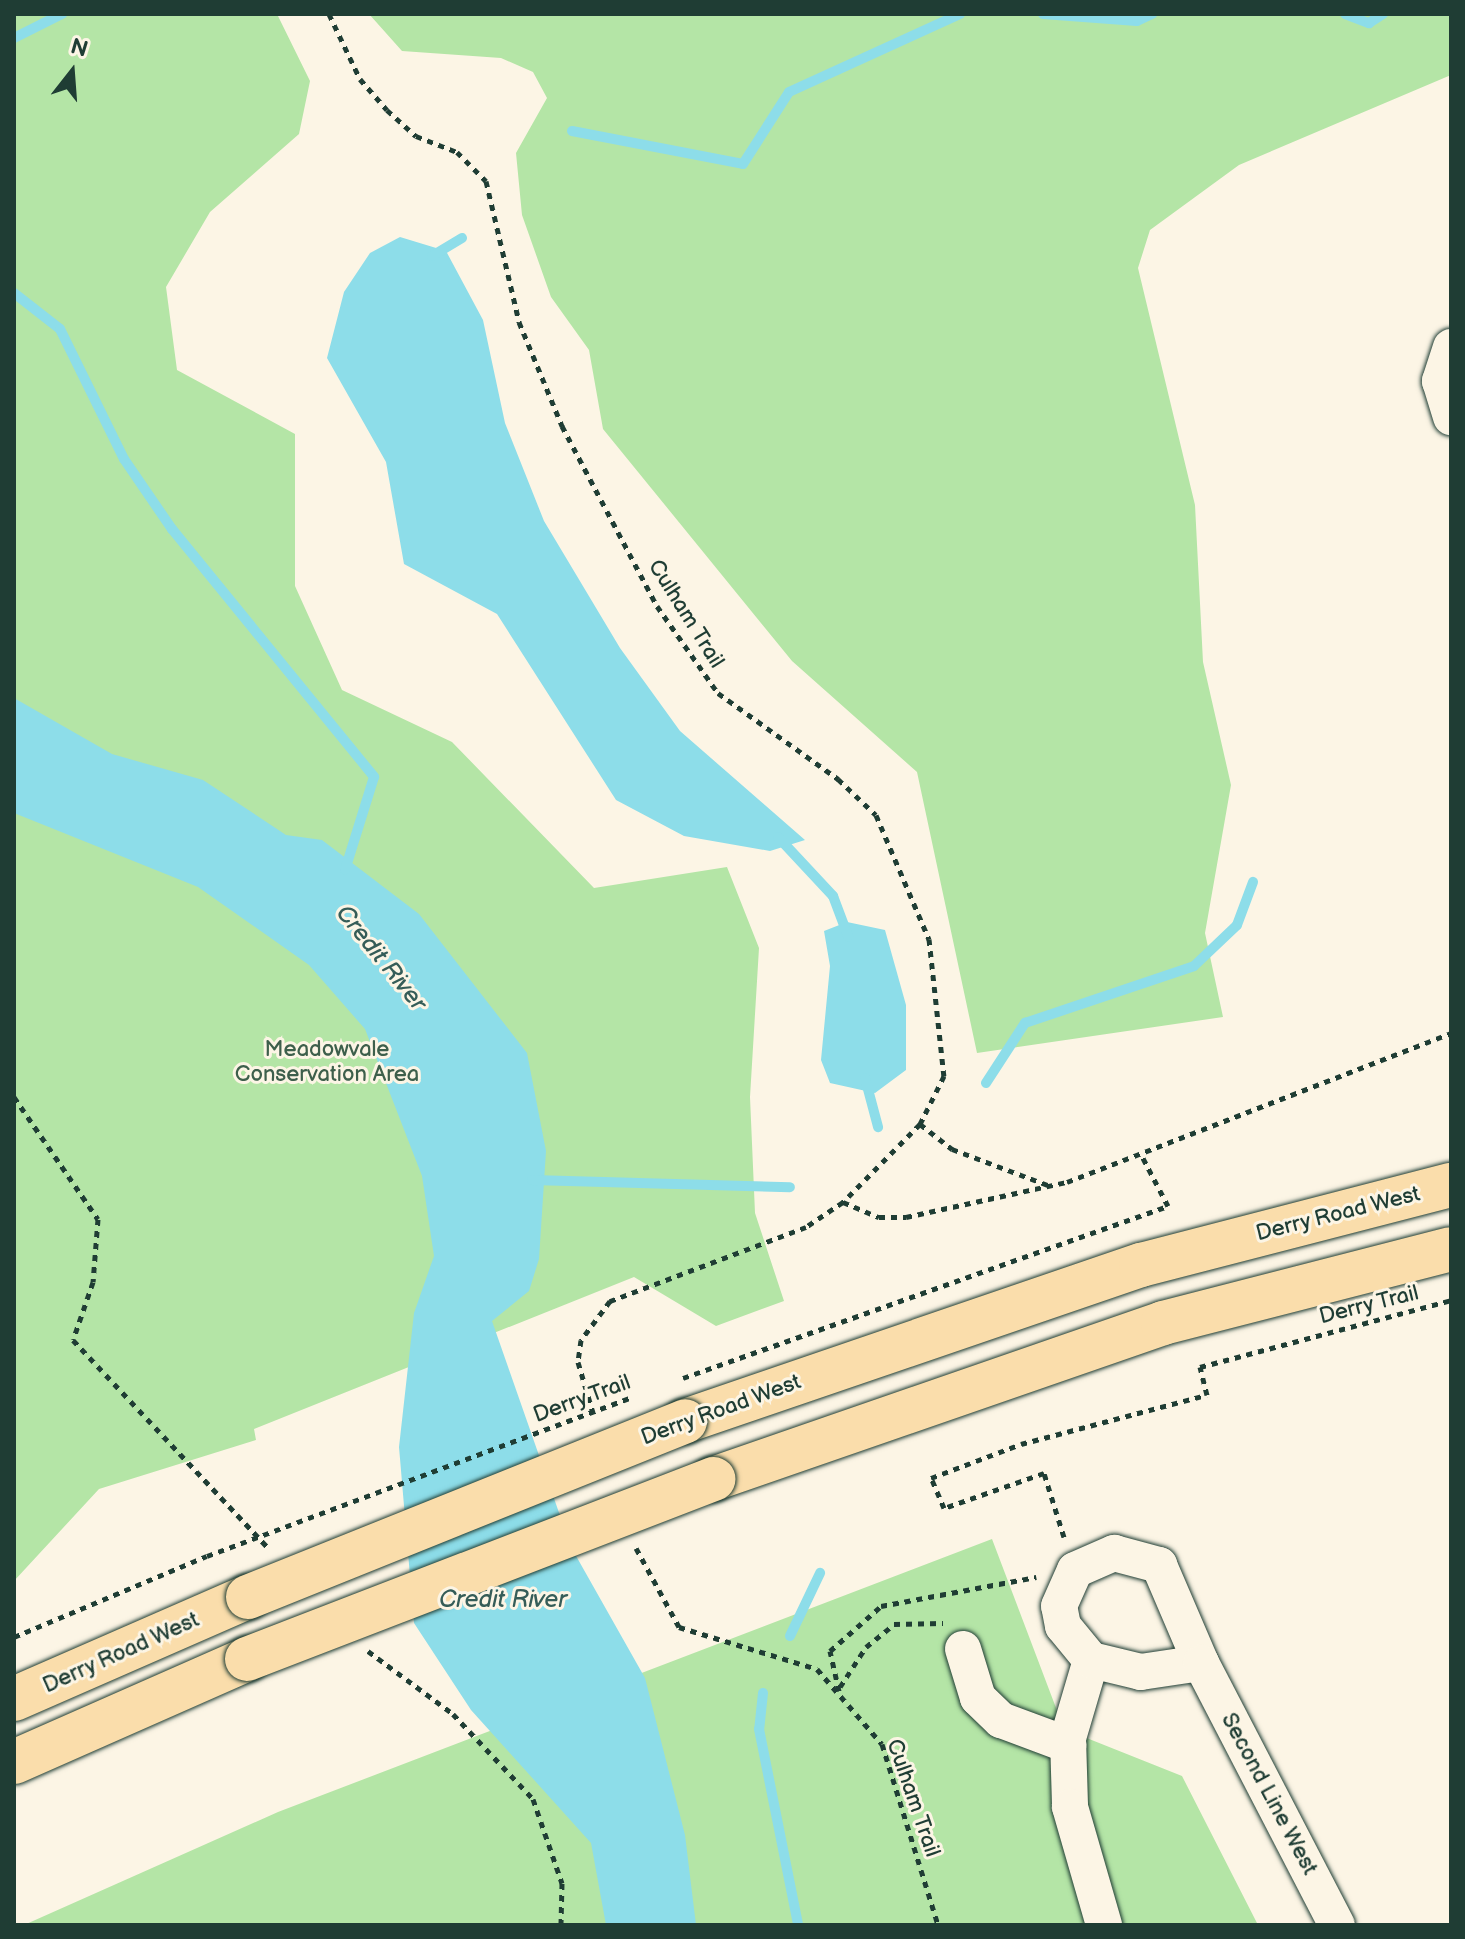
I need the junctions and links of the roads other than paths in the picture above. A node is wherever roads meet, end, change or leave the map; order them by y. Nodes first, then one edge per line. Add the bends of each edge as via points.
1 (1451, 347) edge
2 (1451, 417) edge
3 (1451, 1185) edge
4 (1451, 1249) edge
5 (963, 1649) road end
6 (1091, 1660) junction
7 (1201, 1663) junction
8 (14, 1699) edge
9 (1068, 1745) junction
10 (14, 1762) edge
11 (1104, 1925) edge
12 (1337, 1925) edge

1 - 2 street via 1440,381
3 - 8 main road, Derry Road West, bridge via 1141,1265 681,1401
4 - 10 main road, bridge via 1163,1323 713,1479 247,1659
5 - 9 street via 978,1698 1001,1720
6 - 7 street via 1141,1672
6 - 7 street, Second Line West via 1071,1645 1059,1606 1075,1570 1114,1553 1159,1565
6 - 9 street
7 - 12 street, Second Line West
9 - 11 street via 1070,1807

